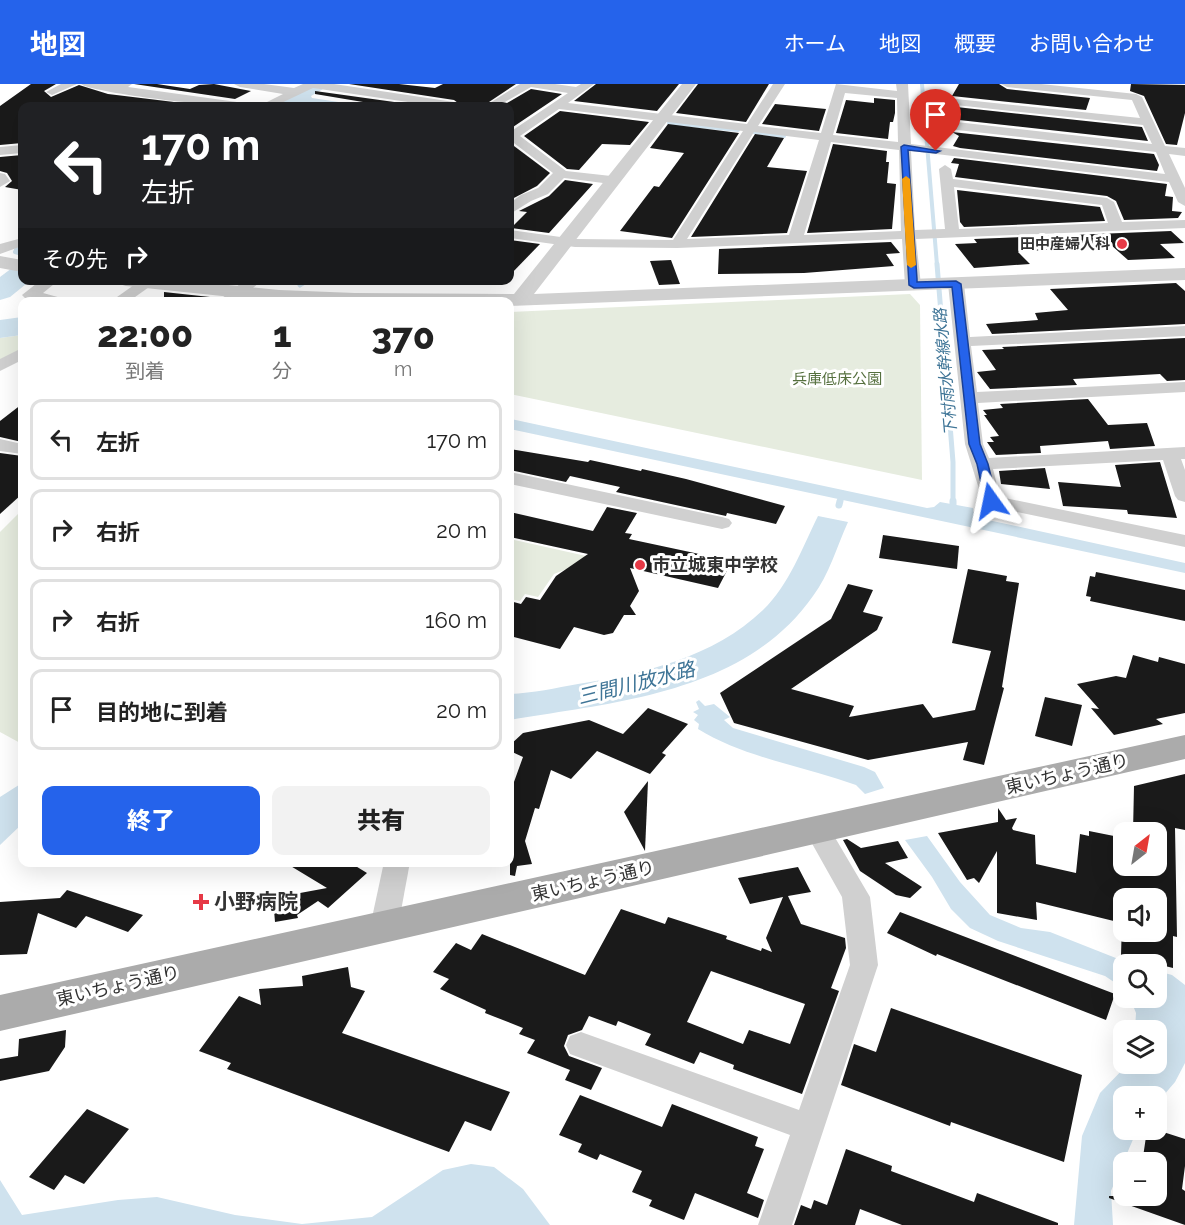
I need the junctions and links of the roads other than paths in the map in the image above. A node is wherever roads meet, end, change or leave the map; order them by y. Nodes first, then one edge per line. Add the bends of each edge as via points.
1 (71, 84) edge
2 (87, 84) edge
3 (240, 84) edge
4 (312, 84) edge
5 (374, 84) edge
6 (528, 84) edge
7 (533, 84) edge
8 (689, 84) edge
9 (778, 84) edge
10 (936, 84) edge
11 (1007, 84) edge
12 (122, 86) edge
13 (841, 86) edge
14 (583, 87) edge
15 (902, 90) edge
16 (52, 92) dead end
17 (296, 92) junction
18 (363, 92) junction
19 (937, 100) junction
20 (214, 102) edge
21 (275, 102) edge
22 (428, 102) edge
23 (498, 102) edge
24 (556, 105) junction
25 (661, 118) junction
26 (1147, 123) junction
27 (749, 129) junction
28 (514, 135) edge
29 (514, 138) edge
30 (825, 138) junction
31 (940, 140) junction
32 (909, 148) junction
33 (18, 149) edge
34 (1161, 149) junction
35 (0, 151) edge
36 (1185, 152) edge
37 (562, 174) junction
38 (0, 177) edge
39 (1173, 178) junction
40 (611, 180) junction
41 (946, 182) junction
42 (0, 183) edge
43 (1026, 192) junction
44 (1185, 202) edge
45 (514, 207) edge
46 (1033, 220) junction
47 (1185, 224) edge
48 (1117, 227) junction
49 (950, 233) junction
50 (514, 235) edge
51 (915, 235) junction
52 (795, 240) junction
53 (563, 242) junction
54 (676, 244) junction
55 (1185, 274) edge
56 (953, 284) junction
57 (45, 285) edge
58 (144, 285) edge
59 (165, 285) edge
60 (249, 285) edge
61 (920, 285) junction
62 (39, 297) edge
63 (125, 297) edge
64 (231, 297) edge
65 (514, 300) edge
66 (520, 300) junction
67 (1185, 331) edge
68 (963, 342) junction
69 (18, 355) edge
70 (0, 366) edge
71 (18, 372) edge
72 (1185, 387) edge
73 (969, 398) junction
74 (0, 444) edge
75 (18, 448) edge
76 (1177, 454) edge
77 (982, 464) junction
78 (514, 479) edge
79 (1185, 496) edge
80 (722, 523) dead end
81 (1185, 541) edge
82 (1185, 747) edge
83 (818, 831) junction
84 (396, 867) edge
85 (384, 927) junction
86 (0, 1013) edge
87 (581, 1045) dead end
88 (808, 1127) junction
89 (775, 1225) edge

1 - 16 street
2 - 12 street
3 - 17 street
4 - 17 street
4 - 18 street
5 - 18 street
6 - 23 street
7 - 14 street
8 - 25 street
9 - 27 street
10 - 19 street
11 - 26 street via 1136,97
12 - 20 street
13 - 15 street
13 - 30 street
14 - 24 street
15 - 32 street
17 - 21 street
18 - 22 street
19 - 26 street
19 - 31 street
24 - 25 street
24 - 28 street
25 - 27 street
25 - 40 street
26 - 34 street
27 - 30 street
27 - 54 street
29 - 37 street
30 - 32 street
30 - 52 street
31 - 32 street
31 - 34 street
31 - 39 street
31 - 41 street
32 - 51 street
33 - 35 street
34 - 36 street
34 - 39 street
37 - 40 street
37 - 45 street
38 - 42 street
39 - 44 street
40 - 53 street
41 - 43 street
41 - 49 street
43 - 46 street
43 - 48 street via 1107,202
46 - 48 street
46 - 49 street
47 - 48 street
49 - 51 street
50 - 53 street
51 - 52 street
51 - 61 street
52 - 54 street
53 - 54 street
53 - 66 street
55 - 56 street
56 - 61 street
56 - 68 street
57 - 62 street via 30,295
58 - 63 street
59 - 64 street
60 - 64 street
61 - 66 street
65 - 66 street
67 - 68 street
68 - 73 street
69 - 70 street
70 - 71 street
72 - 73 street
73 - 77 street via 975,444
74 - 75 street
76 - 77 street
76 - 79 street
77 - 81 street via 991,501
78 - 80 street
82 - 83 main road, 東いちょう通り
83 - 85 main road, 東いちょう通り
83 - 88 street via 856,897 864,965
84 - 85 street
85 - 86 main road, 東いちょう通り
87 - 88 street
88 - 89 street

